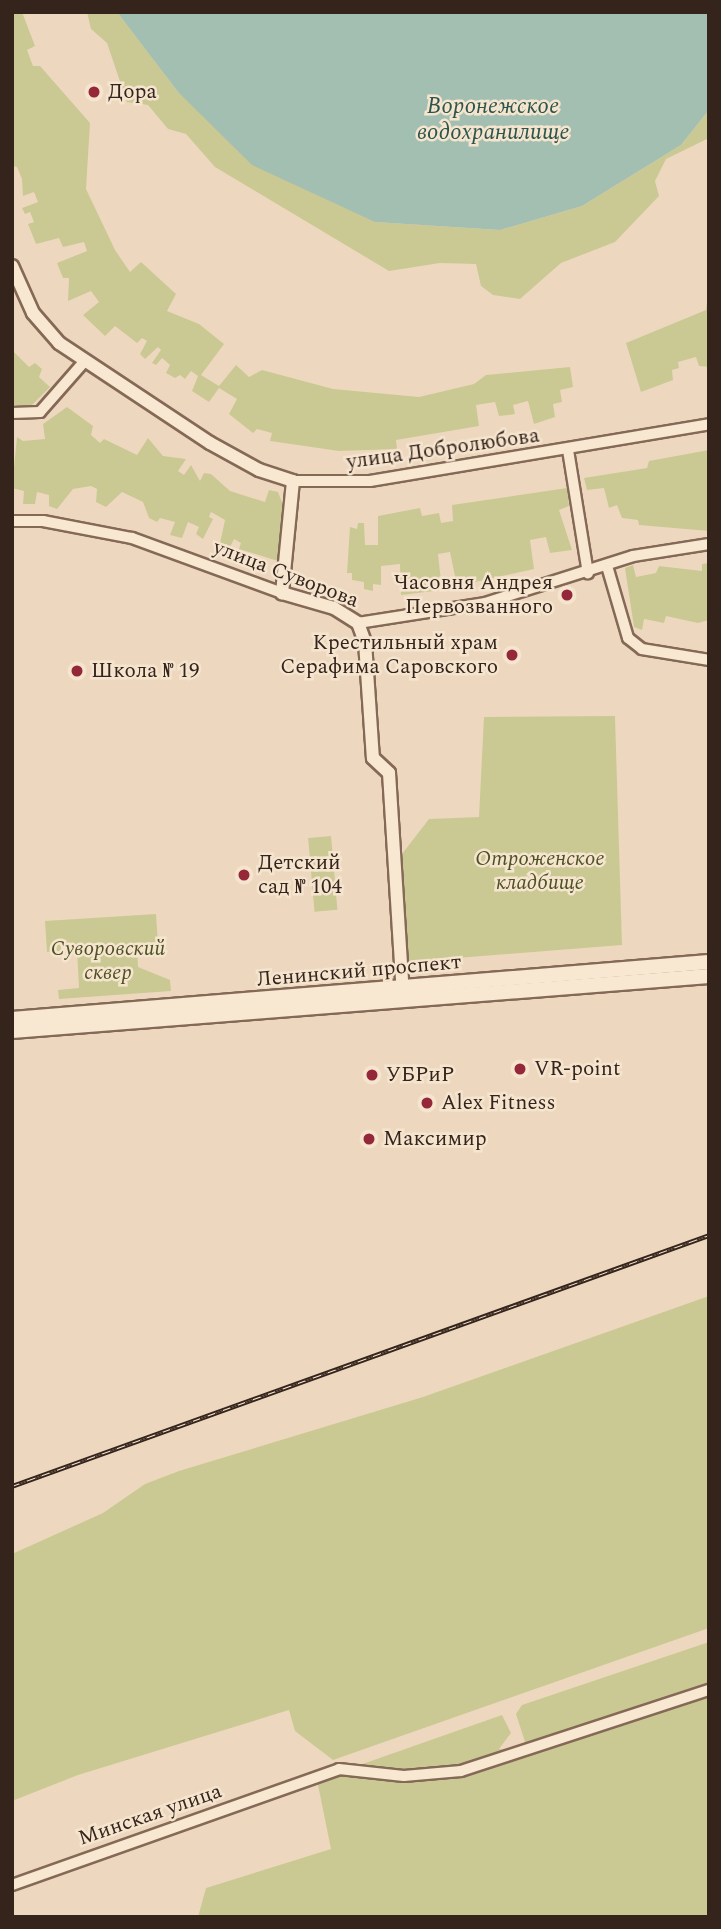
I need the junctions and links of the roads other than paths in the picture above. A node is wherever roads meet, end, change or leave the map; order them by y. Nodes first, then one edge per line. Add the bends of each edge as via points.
1 (12, 266) edge
2 (84, 362) junction
3 (12, 413) edge
4 (709, 424) edge
5 (568, 450) junction
6 (293, 481) junction
7 (12, 521) edge
8 (709, 544) edge
9 (607, 566) junction
10 (588, 573) junction
11 (282, 593) junction
12 (358, 623) junction
13 (709, 660) edge
14 (709, 962) edge
15 (709, 976) edge
16 (403, 995) junction
17 (12, 1019) edge
18 (12, 1031) edge
19 (709, 1690) edge
20 (12, 1885) edge

1 - 2 street, улица Добролюбова via 23,295 45,330
2 - 3 street via 40,412
2 - 6 street, улица Добролюбова via 210,443 259,470
4 - 5 street, улица Добролюбова
5 - 6 street, улица Добролюбова via 370,481
5 - 10 street
6 - 11 street
7 - 11 street, улица Суворова via 106,531
8 - 9 street, улица Суворова via 660,549
9 - 10 street, улица Суворова
9 - 13 street via 628,638 642,649
10 - 12 street, улица Суворова via 485,603
11 - 12 street, улица Суворова via 334,608
12 - 16 street via 365,642 373,758 389,773
14 - 16 main road, Ленинский проспект
15 - 16 main road, Ленинский проспект
16 - 17 main road, Ленинский проспект
16 - 18 main road, Ленинский проспект
19 - 20 street, Минская улица via 461,1771 404,1776 339,1769

